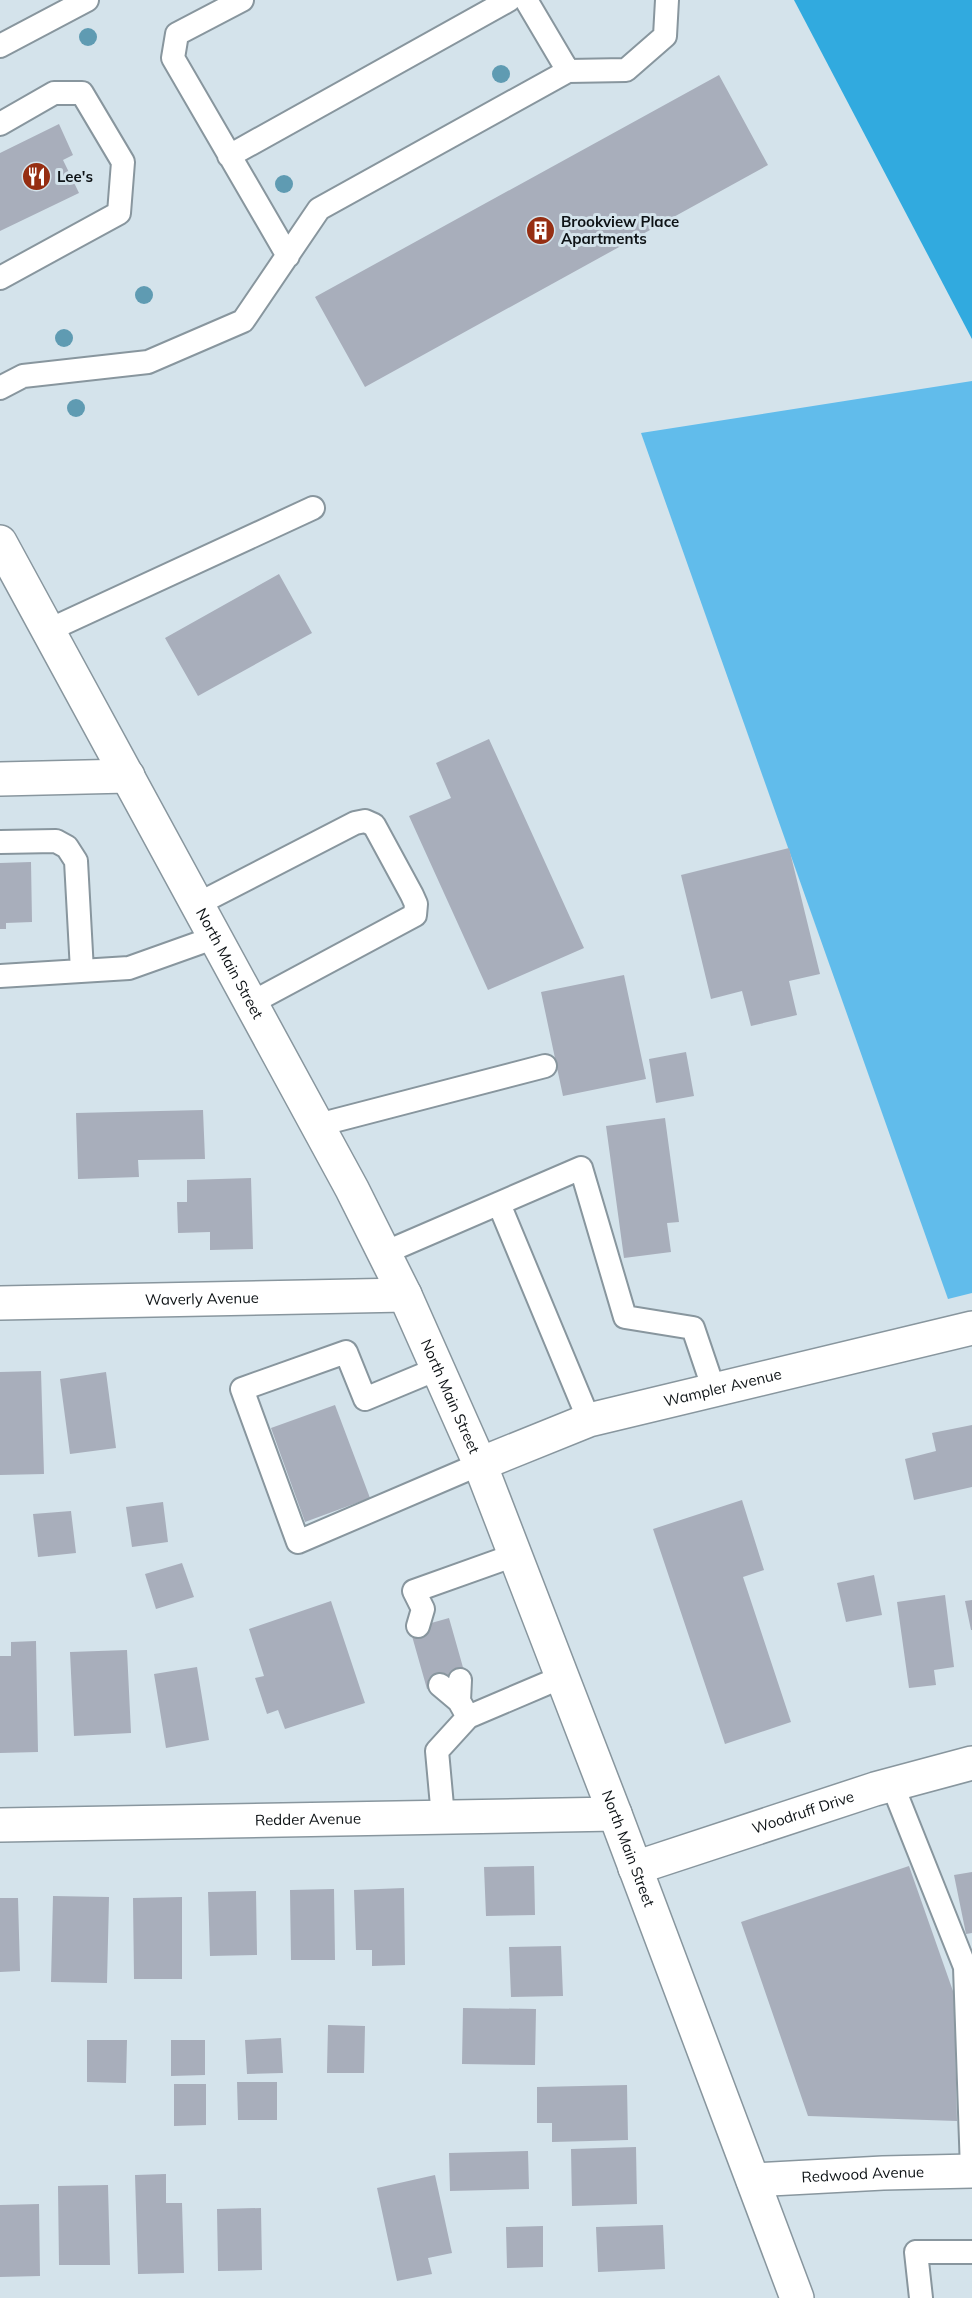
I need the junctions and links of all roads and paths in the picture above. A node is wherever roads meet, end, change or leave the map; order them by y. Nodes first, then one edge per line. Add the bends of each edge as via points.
1 (87, 0) edge
2 (242, 0) edge
3 (509, 0) edge
4 (526, 0) edge
5 (667, 0) edge
6 (0, 46) edge
7 (568, 70) junction
8 (0, 124) edge
9 (229, 156) junction
10 (288, 255) junction
11 (0, 278) edge
12 (0, 388) edge
13 (313, 508) dead end
14 (0, 542) edge
15 (49, 630) junction
16 (128, 776) junction
17 (0, 779) edge
18 (0, 842) edge
19 (198, 904) junction
20 (216, 937) junction
21 (82, 971) junction
22 (0, 976) edge
23 (251, 1003) junction
24 (546, 1066) dead end
25 (318, 1125) junction
26 (499, 1204) junction
27 (384, 1253) junction
28 (405, 1295) junction
29 (0, 1303) edge
30 (972, 1328) edge
31 (438, 1369) junction
32 (714, 1390) junction
33 (589, 1420) junction
34 (480, 1464) junction
35 (515, 1555) junction
36 (426, 1618) dead end
37 (562, 1677) junction
38 (972, 1763) edge
39 (892, 1784) junction
40 (615, 1814) junction
41 (443, 1817) junction
42 (0, 1825) edge
43 (635, 1868) junction
44 (972, 2171) edge
45 (753, 2180) junction
46 (972, 2252) edge
47 (797, 2298) edge
48 (921, 2298) edge

1 - 6 lane
2 - 9 lane via 177,34 173,58
3 - 9 lane
4 - 7 lane
5 - 7 lane via 665,36 626,70
7 - 10 lane via 319,209
8 - 11 lane via 54,93 82,93 123,162 119,213
9 - 10 lane
10 - 12 lane via 243,321 148,362 23,376
13 - 15 lane
14 - 15 street, North Main Street
15 - 16 street, North Main Street
16 - 17 street
16 - 19 street, North Main Street
18 - 21 lane via 56,841 67,847 76,861
19 - 20 street, North Main Street
19 - 23 lane via 365,821 374,825 412,895 415,915
20 - 21 lane via 129,968
20 - 23 street, North Main Street
21 - 22 lane
23 - 25 street, North Main Street
24 - 25 lane
25 - 27 street, North Main Street
26 - 27 lane
26 - 32 lane via 581,1168 625,1317 693,1328
26 - 33 lane
27 - 28 street, North Main Street
28 - 29 street, Waverly Avenue
28 - 31 street, North Main Street
30 - 32 street, Wampler Avenue
31 - 34 street, North Main Street
31 - 34 lane via 365,1400 346,1352 242,1389 298,1542
32 - 33 street, Wampler Avenue
33 - 34 street, Wampler Avenue
34 - 35 street, North Main Street
35 - 36 lane via 414,1591
35 - 37 street, North Main Street
37 - 40 street, North Main Street
37 - 41 lane via 457,1696 438,1751
38 - 39 street, Woodruff Drive
39 - 43 street, Woodruff Drive
39 - 44 lane via 965,1967
40 - 41 street, Redder Avenue
40 - 43 street, North Main Street
41 - 42 street, Redder Avenue
43 - 45 street, North Main Street
44 - 45 street, Redwood Avenue
45 - 47 street, North Main Street
46 - 48 lane via 916,2252

